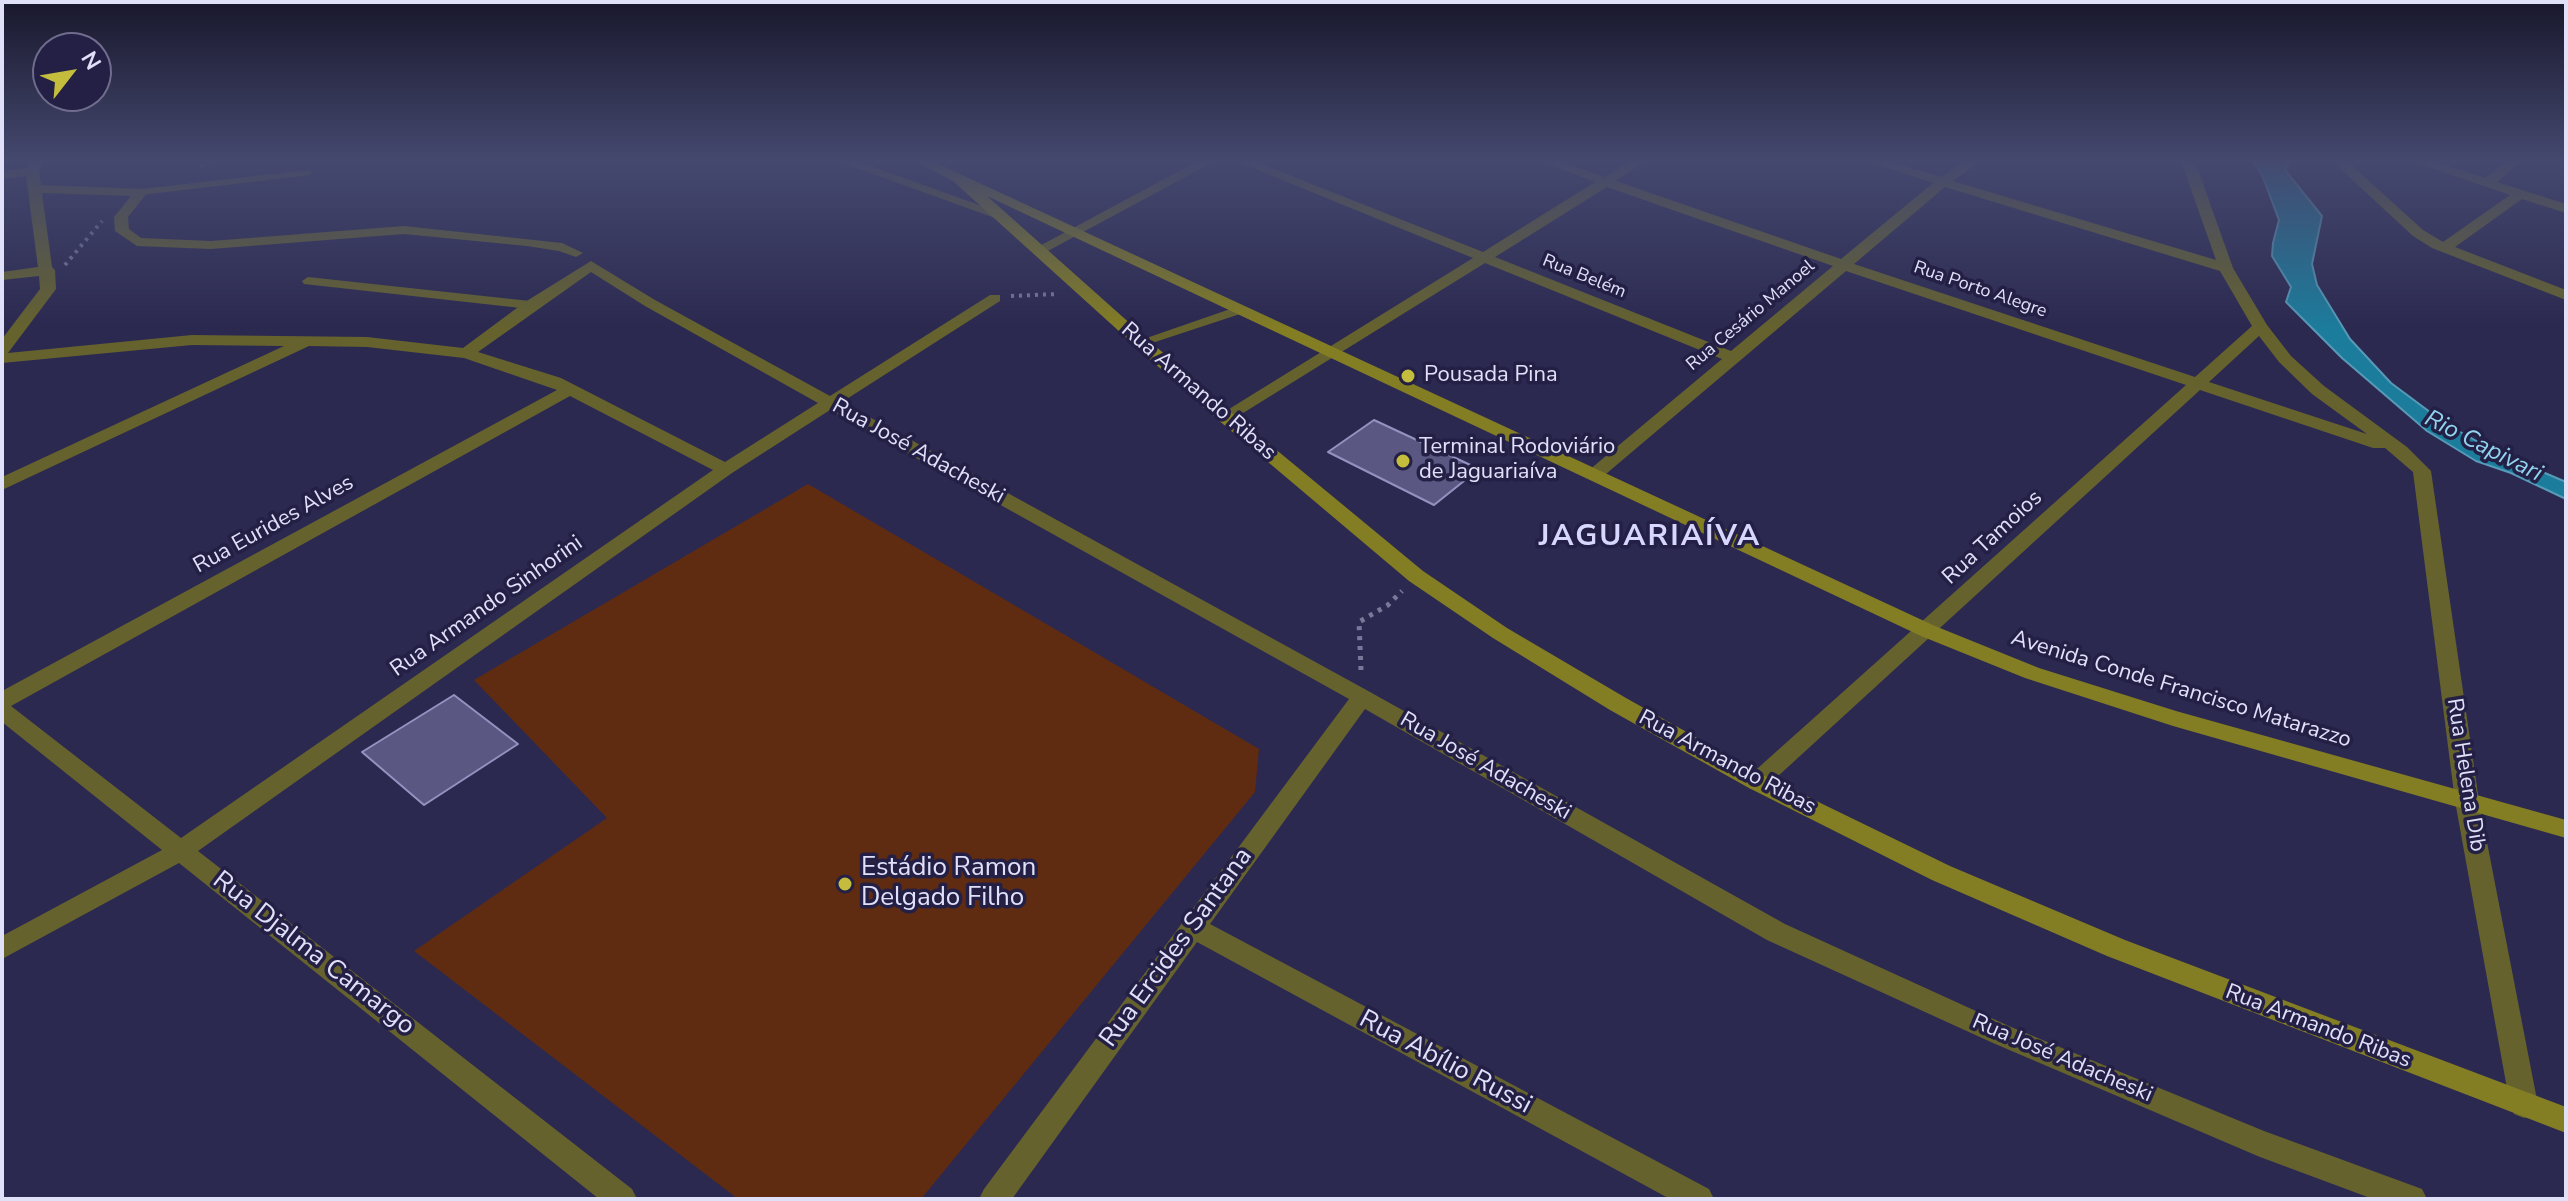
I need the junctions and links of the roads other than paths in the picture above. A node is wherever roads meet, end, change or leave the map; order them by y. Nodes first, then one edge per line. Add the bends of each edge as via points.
1 (41, 217) edge
2 (121, 217) edge
3 (1002, 217) edge
4 (1041, 217) edge
5 (1098, 217) edge
6 (1382, 217) edge
7 (1550, 217) edge
8 (1706, 217) edge
9 (1900, 217) edge
10 (2058, 217) edge
11 (2208, 217) edge
12 (2400, 217) edge
13 (2488, 217) edge
14 (1071, 231) junction
15 (2444, 248) junction
16 (1039, 250) junction
17 (1484, 258) junction
18 (583, 259) junction
19 (1843, 265) junction
20 (2226, 268) junction
21 (48, 270) junction
22 (2, 276) edge
23 (308, 281) dead end
24 (2566, 295) edge
25 (995, 298) road end
26 (530, 305) junction
27 (1239, 310) junction
28 (2260, 327) junction
29 (307, 342) junction
30 (1141, 342) junction
31 (2, 350) edge
32 (466, 353) junction
33 (1332, 354) junction
34 (2, 358) edge
35 (1733, 358) junction
36 (2195, 383) junction
37 (569, 390) junction
38 (828, 402) junction
39 (1227, 418) junction
40 (2401, 451) junction
41 (726, 469) junction
42 (1594, 475) junction
43 (2, 484) edge
44 (1928, 631) junction
45 (1362, 697) junction
46 (2, 701) edge
47 (2, 710) edge
48 (1757, 782) junction
49 (2467, 801) junction
50 (2566, 829) edge
51 (182, 850) junction
52 (1192, 927) junction
53 (2, 948) edge
54 (2524, 1105) junction
55 (2566, 1120) edge
56 (622, 1199) edge
57 (994, 1199) edge
58 (1699, 1199) edge
59 (2412, 1199) edge

1 - 21 street
2 - 18 street, Rua José Adacheski via 122,231 137,242 211,245 404,230 562,247
3 - 16 street, Rua Armando Ribas
4 - 14 street, Avenida Conde Francisco Matarazzo
5 - 14 street
6 - 17 street, Rua Belém
7 - 17 street
8 - 19 street, Rua Porto Alegre
9 - 19 street, Rua Cesário Manoel
10 - 20 street
11 - 20 street, Rua Helena Dib
12 - 15 street
13 - 15 street
14 - 16 street
14 - 27 street, Avenida Conde Francisco Matarazzo
15 - 24 street
16 - 30 street, Rua Armando Ribas
17 - 33 street
17 - 35 street, Rua Belém
18 - 26 street
18 - 38 street, Rua José Adacheski via 641,298
19 - 35 street, Rua Cesário Manoel
19 - 36 street, Rua Porto Alegre
20 - 28 street, Rua Helena Dib
21 - 22 street
21 - 31 street via 48,289
23 - 26 lane
25 - 38 street, Rua Armando Sinhorini
26 - 32 street
27 - 30 lane
27 - 33 street, Avenida Conde Francisco Matarazzo
28 - 36 street, Rua Tamoios
28 - 40 street, Rua Helena Dib via 2318,390
29 - 32 street via 367,342
29 - 34 street via 192,340
29 - 43 street
30 - 39 street, Rua Armando Ribas
32 - 37 street
33 - 39 street
33 - 42 street, Avenida Conde Francisco Matarazzo
35 - 42 street, Rua Cesário Manoel
36 - 40 street, Rua Porto Alegre
36 - 44 street, Rua Tamoios
37 - 41 street
37 - 46 street, Rua Eurides Alves
38 - 41 street, Rua Armando Sinhorini
38 - 45 street, Rua José Adacheski
39 - 48 street, Rua Armando Ribas via 1416,576 1513,641
40 - 49 street, Rua Helena Dib via 2422,471
41 - 51 street, Rua Armando Sinhorini
42 - 44 street, Avenida Conde Francisco Matarazzo
44 - 48 street, Rua Tamoios
44 - 49 street, Avenida Conde Francisco Matarazzo via 2032,673 2173,718
45 - 52 street, Rua Ercides Santana
45 - 59 street, Rua José Adacheski via 1776,932 2002,1035 2260,1143
47 - 51 street, Rua Djalma Camargo
48 - 54 street, Rua Armando Ribas via 1941,873 2102,942
49 - 50 street, Avenida Conde Francisco Matarazzo
49 - 54 street, Rua Helena Dib
51 - 53 street, Rua Armando Sinhorini
51 - 56 street, Rua Djalma Camargo
52 - 57 street, Rua Ercides Santana
52 - 58 street, Rua Abílio Russi
54 - 55 street, Rua Armando Ribas

